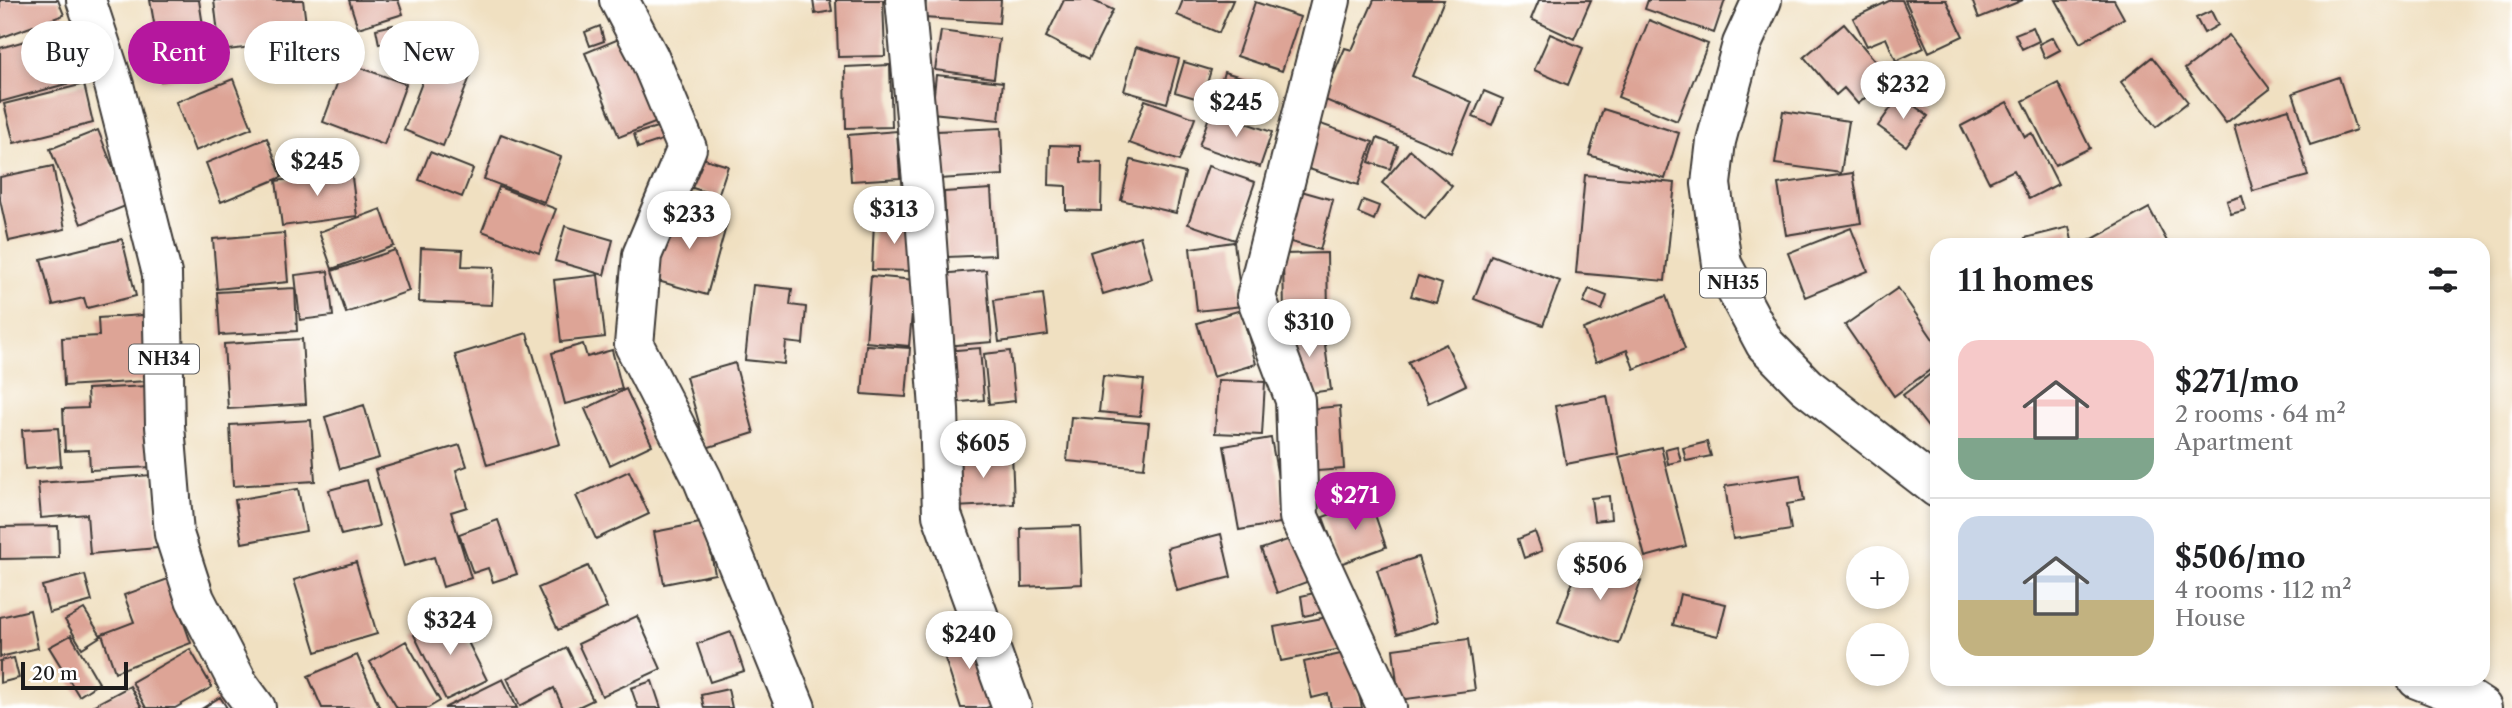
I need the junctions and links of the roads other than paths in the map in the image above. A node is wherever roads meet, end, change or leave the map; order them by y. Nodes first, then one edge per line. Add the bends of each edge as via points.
1 (86, 0) edge
2 (619, 0) edge
3 (905, 0) edge
4 (1331, 0) edge
5 (1762, 0) edge
6 (1930, 483) edge
7 (2435, 686) edge
8 (256, 708) edge
9 (796, 708) edge
10 (1013, 708) edge
11 (1387, 708) edge
12 (2482, 708) edge

1 - 8 main road, NH34 via 114,85 162,274 165,426 174,534 195,599 239,685
2 - 9 main road via 687,148 642,255 634,345 703,480
3 - 10 main road via 939,409 942,515
4 - 11 main road via 1256,297 1295,400 1299,517
5 - 6 main road, NH35 via 1742,44 1716,141 1711,184 1723,264 1765,344 1806,386
7 - 12 main road

